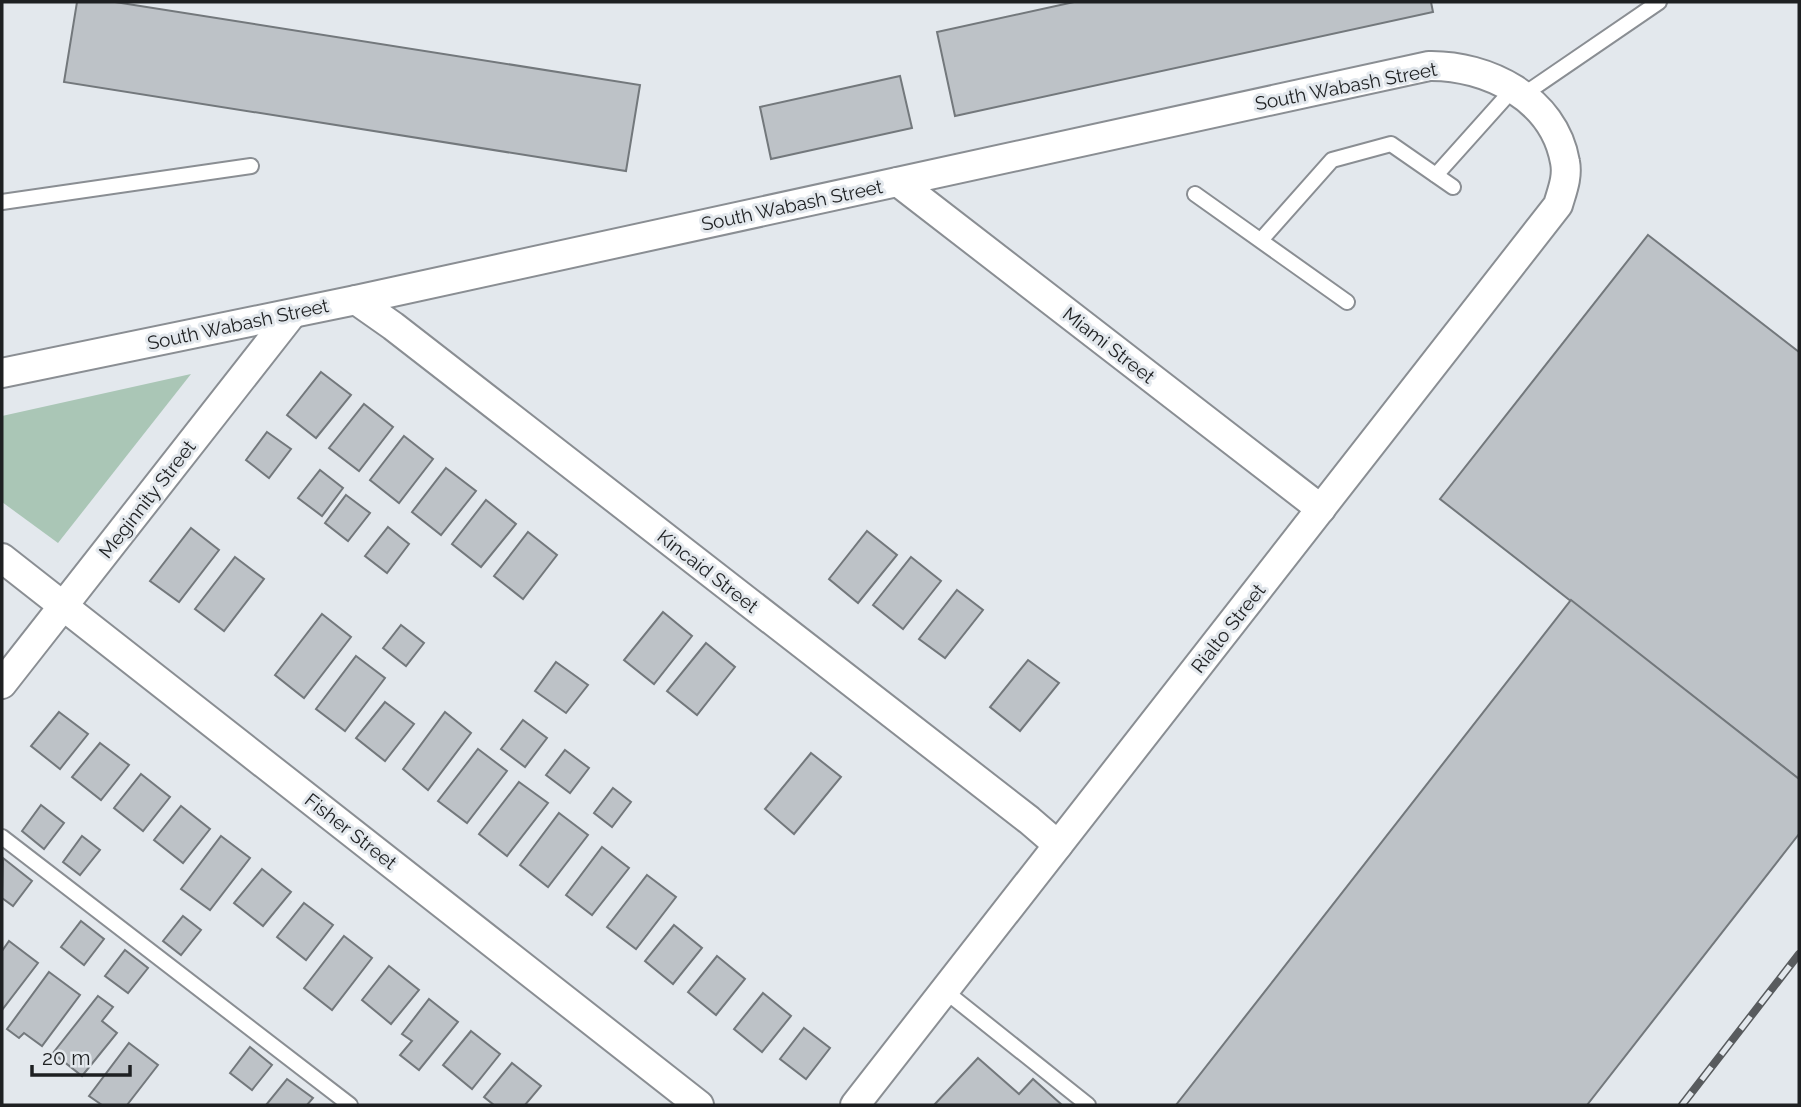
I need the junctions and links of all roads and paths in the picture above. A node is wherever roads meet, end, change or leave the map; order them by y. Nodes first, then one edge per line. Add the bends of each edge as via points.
1 (1659, 2) edge
2 (1518, 92) junction
3 (1558, 138) joint
4 (251, 166) dead end
5 (1436, 175) junction
6 (898, 182) junction
7 (1453, 187) dead end
8 (1195, 194) dead end
9 (2, 202) edge
10 (1261, 240) junction
11 (356, 300) junction
12 (1347, 302) dead end
13 (292, 314) junction
14 (2, 373) edge
15 (1321, 509) junction
16 (2, 558) edge
17 (64, 604) junction
18 (2, 684) edge
19 (2, 837) edge
20 (1058, 845) junction
21 (944, 991) junction
22 (350, 1105) edge
23 (699, 1105) edge
24 (855, 1105) edge
25 (1088, 1105) edge

1 - 2 lane
2 - 3 street, South Wabash Street via 1549,121
2 - 5 lane
2 - 6 street, South Wabash Street via 1478,71 1429,66
3 - 15 street, Rialto Street via 1565,163 1558,205
4 - 9 lane
5 - 7 lane
5 - 10 lane via 1391,144 1332,160
6 - 11 street, South Wabash Street
6 - 15 street, Miami Street
8 - 10 lane
10 - 12 lane
11 - 13 street, South Wabash Street
11 - 20 street, Kincaid Street
13 - 14 street, South Wabash Street
13 - 17 street, Meginnity Street
15 - 20 street, Rialto Street
16 - 17 street, Fisher Street
17 - 18 street, Meginnity Street
17 - 23 street, Fisher Street
19 - 22 lane
20 - 21 street, Rialto Street
21 - 24 street, Rialto Street
21 - 25 lane

